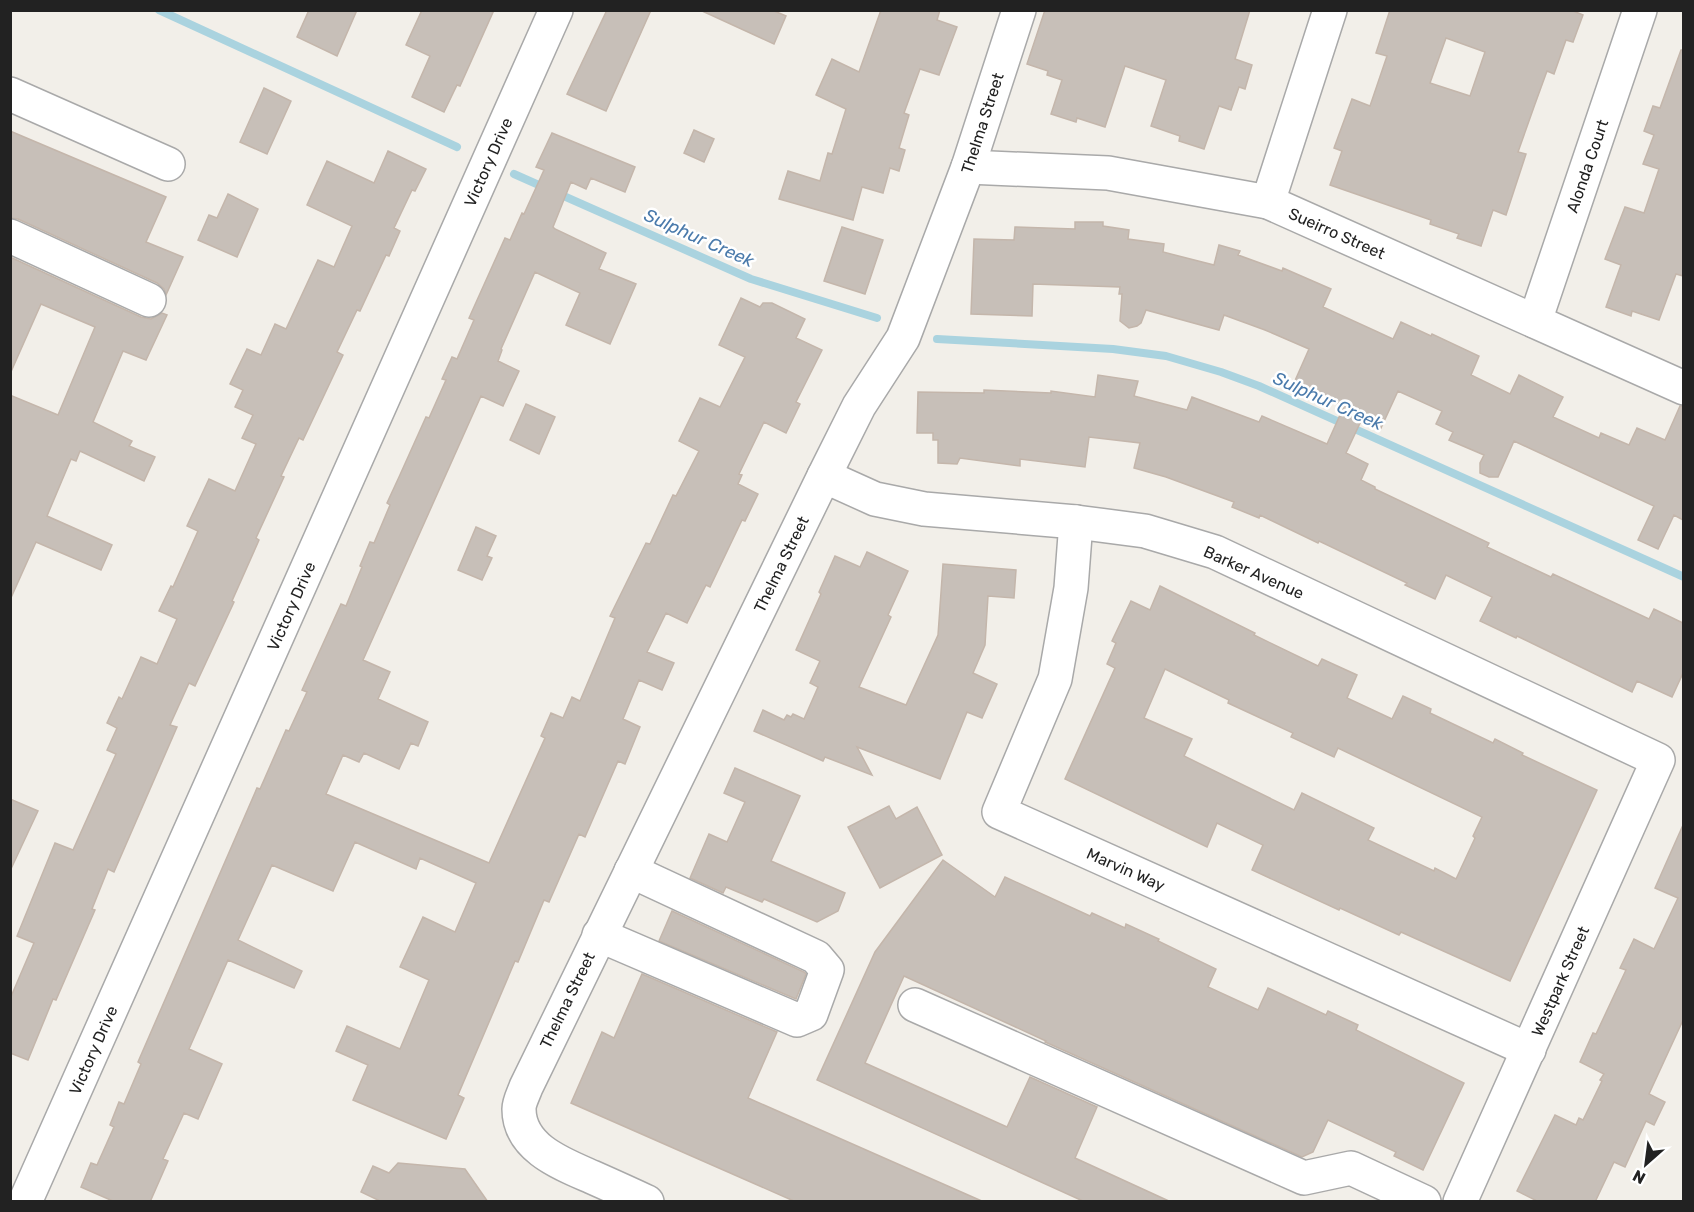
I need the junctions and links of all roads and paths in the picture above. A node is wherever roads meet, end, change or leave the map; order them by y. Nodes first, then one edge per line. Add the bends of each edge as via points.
1 (556, 10) edge
2 (1019, 10) edge
3 (1330, 10) edge
4 (1640, 10) edge
5 (10, 94) edge
6 (168, 164) dead end
7 (968, 167) junction
8 (1268, 202) junction
9 (10, 236) edge
10 (148, 300) dead end
11 (1534, 321) junction
12 (1683, 388) edge
13 (824, 476) junction
14 (1076, 522) junction
15 (1658, 760) joint
16 (631, 871) junction
17 (599, 935) junction
18 (915, 1005) dead end
19 (1529, 1050) junction
20 (25, 1202) edge
21 (646, 1202) edge
22 (1424, 1202) edge
23 (1460, 1202) edge

1 - 20 street, Victory Drive
2 - 7 street, Thelma Street
3 - 8 street
4 - 11 street, Alonda Court
5 - 6 street
7 - 8 street, Sueirro Street via 1108,173
7 - 13 street, Thelma Street via 903,338 859,406
8 - 11 street, Sueirro Street
9 - 10 street
11 - 12 street, Sueirro Street
13 - 14 street, Barker Avenue via 875,499 924,509
13 - 16 street, Thelma Street
14 - 15 street, Barker Avenue via 1146,531 1215,552
14 - 19 street, Marvin Way via 1071,588 1054,679 999,812
15 - 19 street, Westpark Street
16 - 17 street, Thelma Street
16 - 17 street via 816,957 827,970 811,1014 797,1020
17 - 21 street, Thelma Street via 519,1109 528,1137 540,1150
18 - 22 street via 1304,1178 1351,1168
19 - 23 street, Westpark Street

